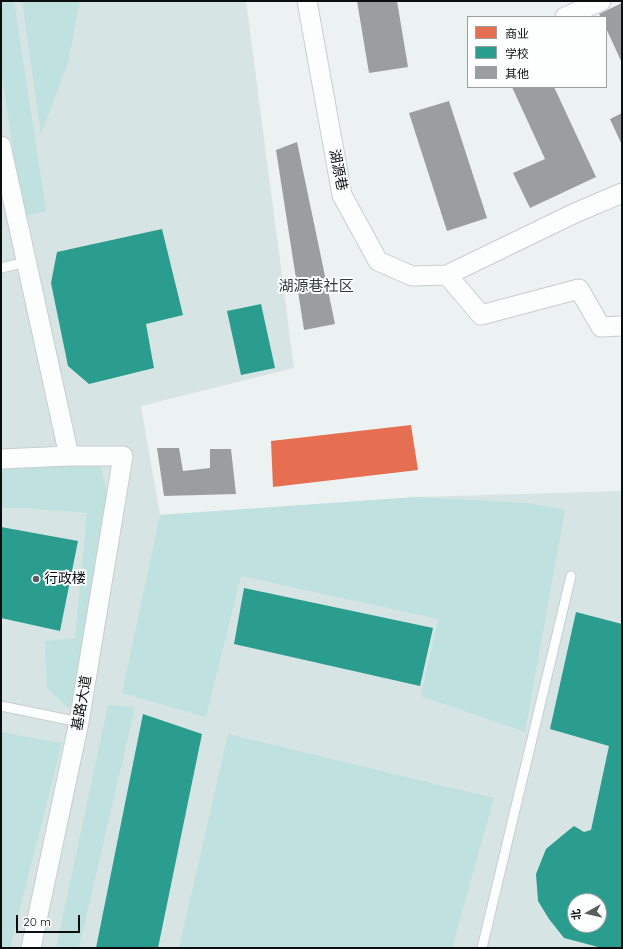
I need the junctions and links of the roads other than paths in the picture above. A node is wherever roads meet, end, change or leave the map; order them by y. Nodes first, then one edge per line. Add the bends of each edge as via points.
1 (307, 1) edge
2 (601, 1) edge
3 (567, 16) edge
4 (1, 146) edge
5 (622, 194) edge
6 (26, 262) junction
7 (1, 268) edge
8 (447, 275) junction
9 (622, 326) edge
10 (69, 456) junction
11 (1, 459) edge
12 (571, 576) dead end
13 (1, 706) edge
14 (79, 722) junction
15 (31, 948) edge
16 (482, 948) edge

1 - 8 street, 湖源巷 via 342,195 378,261 412,276
2 - 3 street
4 - 6 street
5 - 8 street via 575,213
6 - 7 lane
6 - 10 street
8 - 9 street via 481,314 579,289 601,327
10 - 11 street
10 - 14 street, 基路大道 via 123,456
12 - 16 lane
13 - 14 lane
14 - 15 street, 基路大道

